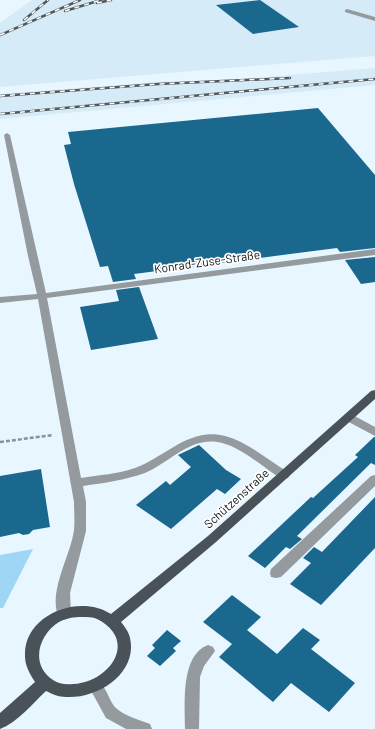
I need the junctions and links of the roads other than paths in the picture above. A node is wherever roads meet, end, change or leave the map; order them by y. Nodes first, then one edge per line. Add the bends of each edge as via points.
1 (347, 11) dead end
2 (375, 19) edge
3 (7, 135) dead end
4 (375, 252) edge
5 (42, 296) junction
6 (0, 300) edge
7 (375, 393) edge
8 (348, 417) junction
9 (375, 432) edge
10 (284, 475) junction
11 (375, 479) edge
12 (76, 483) junction
13 (276, 573) dead end
14 (64, 614) junction
15 (112, 621) junction
16 (208, 650) dead end
17 (44, 683) junction
18 (96, 687) junction
19 (0, 722) edge
20 (145, 729) edge
21 (192, 729) edge

1 - 2 street
3 - 5 street
4 - 5 street, Konrad-Zuse-Straße
5 - 6 street, Konrad-Zuse-Straße
5 - 12 street
7 - 8 main road, Schützenstraße
8 - 9 street
8 - 10 main road, Schützenstraße
10 - 12 street via 229,441 207,437 193,440 148,467 128,474
10 - 15 main road, Schützenstraße via 212,539
11 - 13 street
12 - 14 street via 80,502 80,531 63,593
14 - 15 main road via 82,611 98,614
14 - 17 main road via 50,620 39,631 32,644 30,658 35,672
15 - 18 main road via 120,631 124,643 123,656 109,679
16 - 21 street via 198,663 194,677
17 - 18 main road via 59,690 72,692
17 - 19 main road
18 - 20 street via 111,713 136,727

